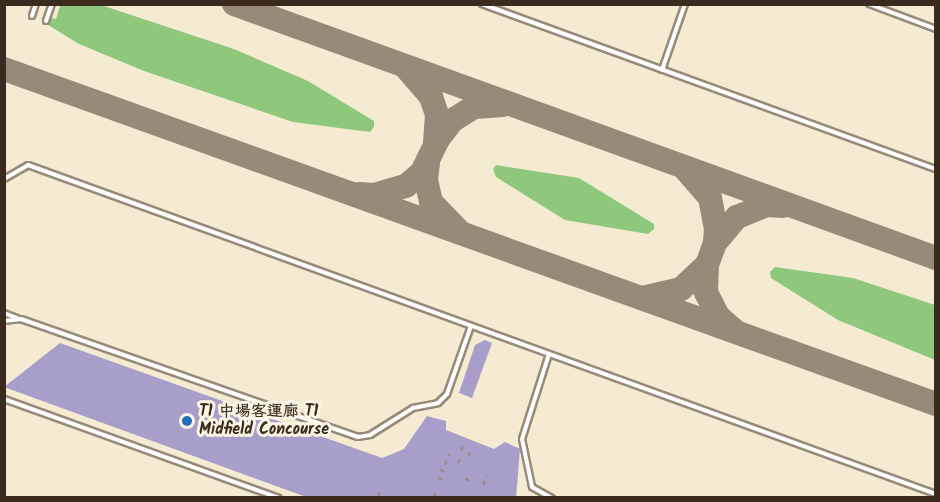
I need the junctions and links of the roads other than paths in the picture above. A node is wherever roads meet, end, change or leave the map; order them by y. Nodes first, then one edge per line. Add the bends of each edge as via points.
1 (36, 4) edge
2 (52, 4) edge
3 (482, 4) edge
4 (685, 4) edge
5 (869, 4) edge
6 (32, 16) dead end
7 (46, 21) dead end
8 (936, 28) edge
9 (662, 70) junction
10 (936, 169) edge
11 (4, 180) edge
12 (4, 313) edge
13 (21, 319) junction
14 (4, 321) edge
15 (471, 326) junction
16 (549, 354) junction
17 (4, 399) edge
18 (936, 494) edge
19 (279, 498) edge
20 (552, 498) edge

1 - 6 lane
2 - 7 lane
3 - 9 lane
4 - 9 lane
5 - 8 lane
9 - 10 lane
11 - 15 lane via 28,165
12 - 13 lane
13 - 14 lane
13 - 15 lane via 358,437 370,435 413,408 438,403 447,394
15 - 16 lane
16 - 18 lane
16 - 20 lane via 522,439 532,487
17 - 19 lane

